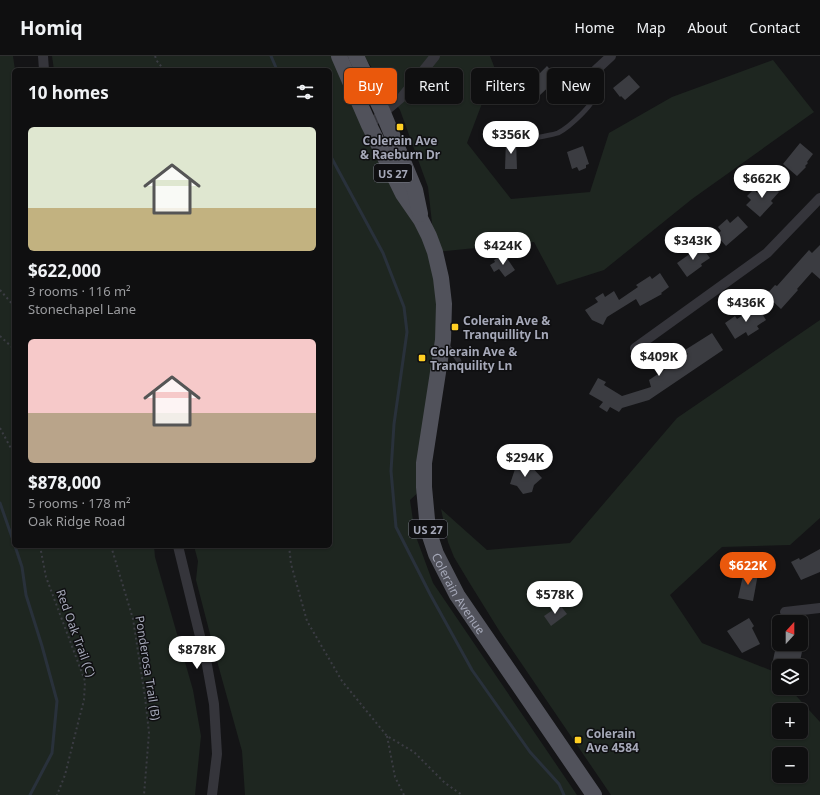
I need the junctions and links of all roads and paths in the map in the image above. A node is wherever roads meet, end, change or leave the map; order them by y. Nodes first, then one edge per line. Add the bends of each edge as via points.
1 (43, 56) edge
2 (155, 56) edge
3 (339, 56) edge
4 (356, 56) edge
5 (435, 56) edge
6 (611, 56) edge
7 (44, 68) edge
8 (162, 68) edge
9 (598, 68) edge
10 (590, 104) edge
11 (383, 113) junction
12 (369, 125) junction
13 (536, 138) dead end
14 (820, 198) edge
15 (421, 220) junction
16 (0, 290) edge
17 (12, 304) edge
18 (0, 336) edge
19 (443, 340) junction
20 (12, 347) edge
21 (635, 348) dead end
22 (459, 362) dead end
23 (0, 428) edge
24 (12, 450) edge
25 (40, 548) edge
26 (112, 548) edge
27 (178, 548) edge
28 (289, 548) edge
29 (820, 608) edge
30 (785, 612) dead end
31 (388, 736) junction
32 (56, 795) edge
33 (144, 795) edge
34 (212, 795) edge
35 (404, 795) edge
36 (462, 795) edge
37 (594, 795) edge

1 - 7 street
2 - 8 path
3 - 12 main road, Colerain Avenue / US 27
4 - 11 main road, Colerain Avenue / US 27
5 - 11 street via 402,97
6 - 9 street
10 - 13 lane via 558,133
11 - 12 street
11 - 15 main road, Colerain Avenue / US 27 via 415,190
12 - 15 main road, Colerain Avenue / US 27 via 403,194
14 - 21 street via 767,252
15 - 19 main road, Colerain Avenue / US 27 via 436,252 441,278 444,304
16 - 17 path
18 - 20 path
19 - 22 lane
19 - 37 main road, Colerain Avenue / US 27 via 424,463 428,530 436,554 457,596
23 - 24 path
25 - 32 path, Red Oak Trail (C) via 46,577 85,681 80,719
26 - 33 path, Ponderosa Trail (B) via 133,619 145,697 149,733
27 - 34 street via 214,704 217,754
28 - 31 path via 291,564 307,621 342,681
29 - 30 street
31 - 35 path via 395,777
31 - 36 path via 414,752 445,783

